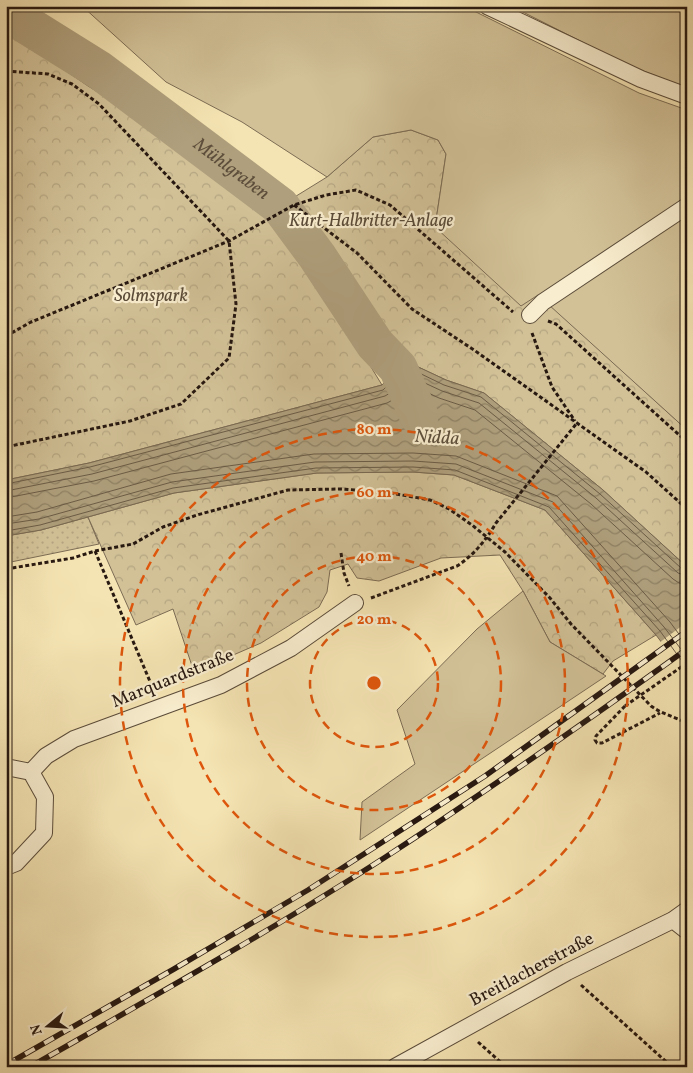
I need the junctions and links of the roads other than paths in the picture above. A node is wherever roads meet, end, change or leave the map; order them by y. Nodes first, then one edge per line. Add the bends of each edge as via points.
1 (487, 6) edge
2 (687, 96) edge
3 (687, 206) edge
4 (530, 315) road end
5 (355, 603) road end
6 (6, 767) edge
7 (31, 772) junction
8 (6, 867) edge
9 (687, 910) edge
10 (674, 920) junction
11 (687, 931) edge
12 (395, 1067) edge

1 - 2 street via 642,79
3 - 4 street via 543,302
5 - 7 street, Marquardstraße via 291,648 221,685 74,739 46,756
6 - 7 street
7 - 8 street via 45,797 44,833 16,863
9 - 10 street, Breitlacherstraße
10 - 11 street
10 - 12 street, Breitlacherstraße via 567,972

